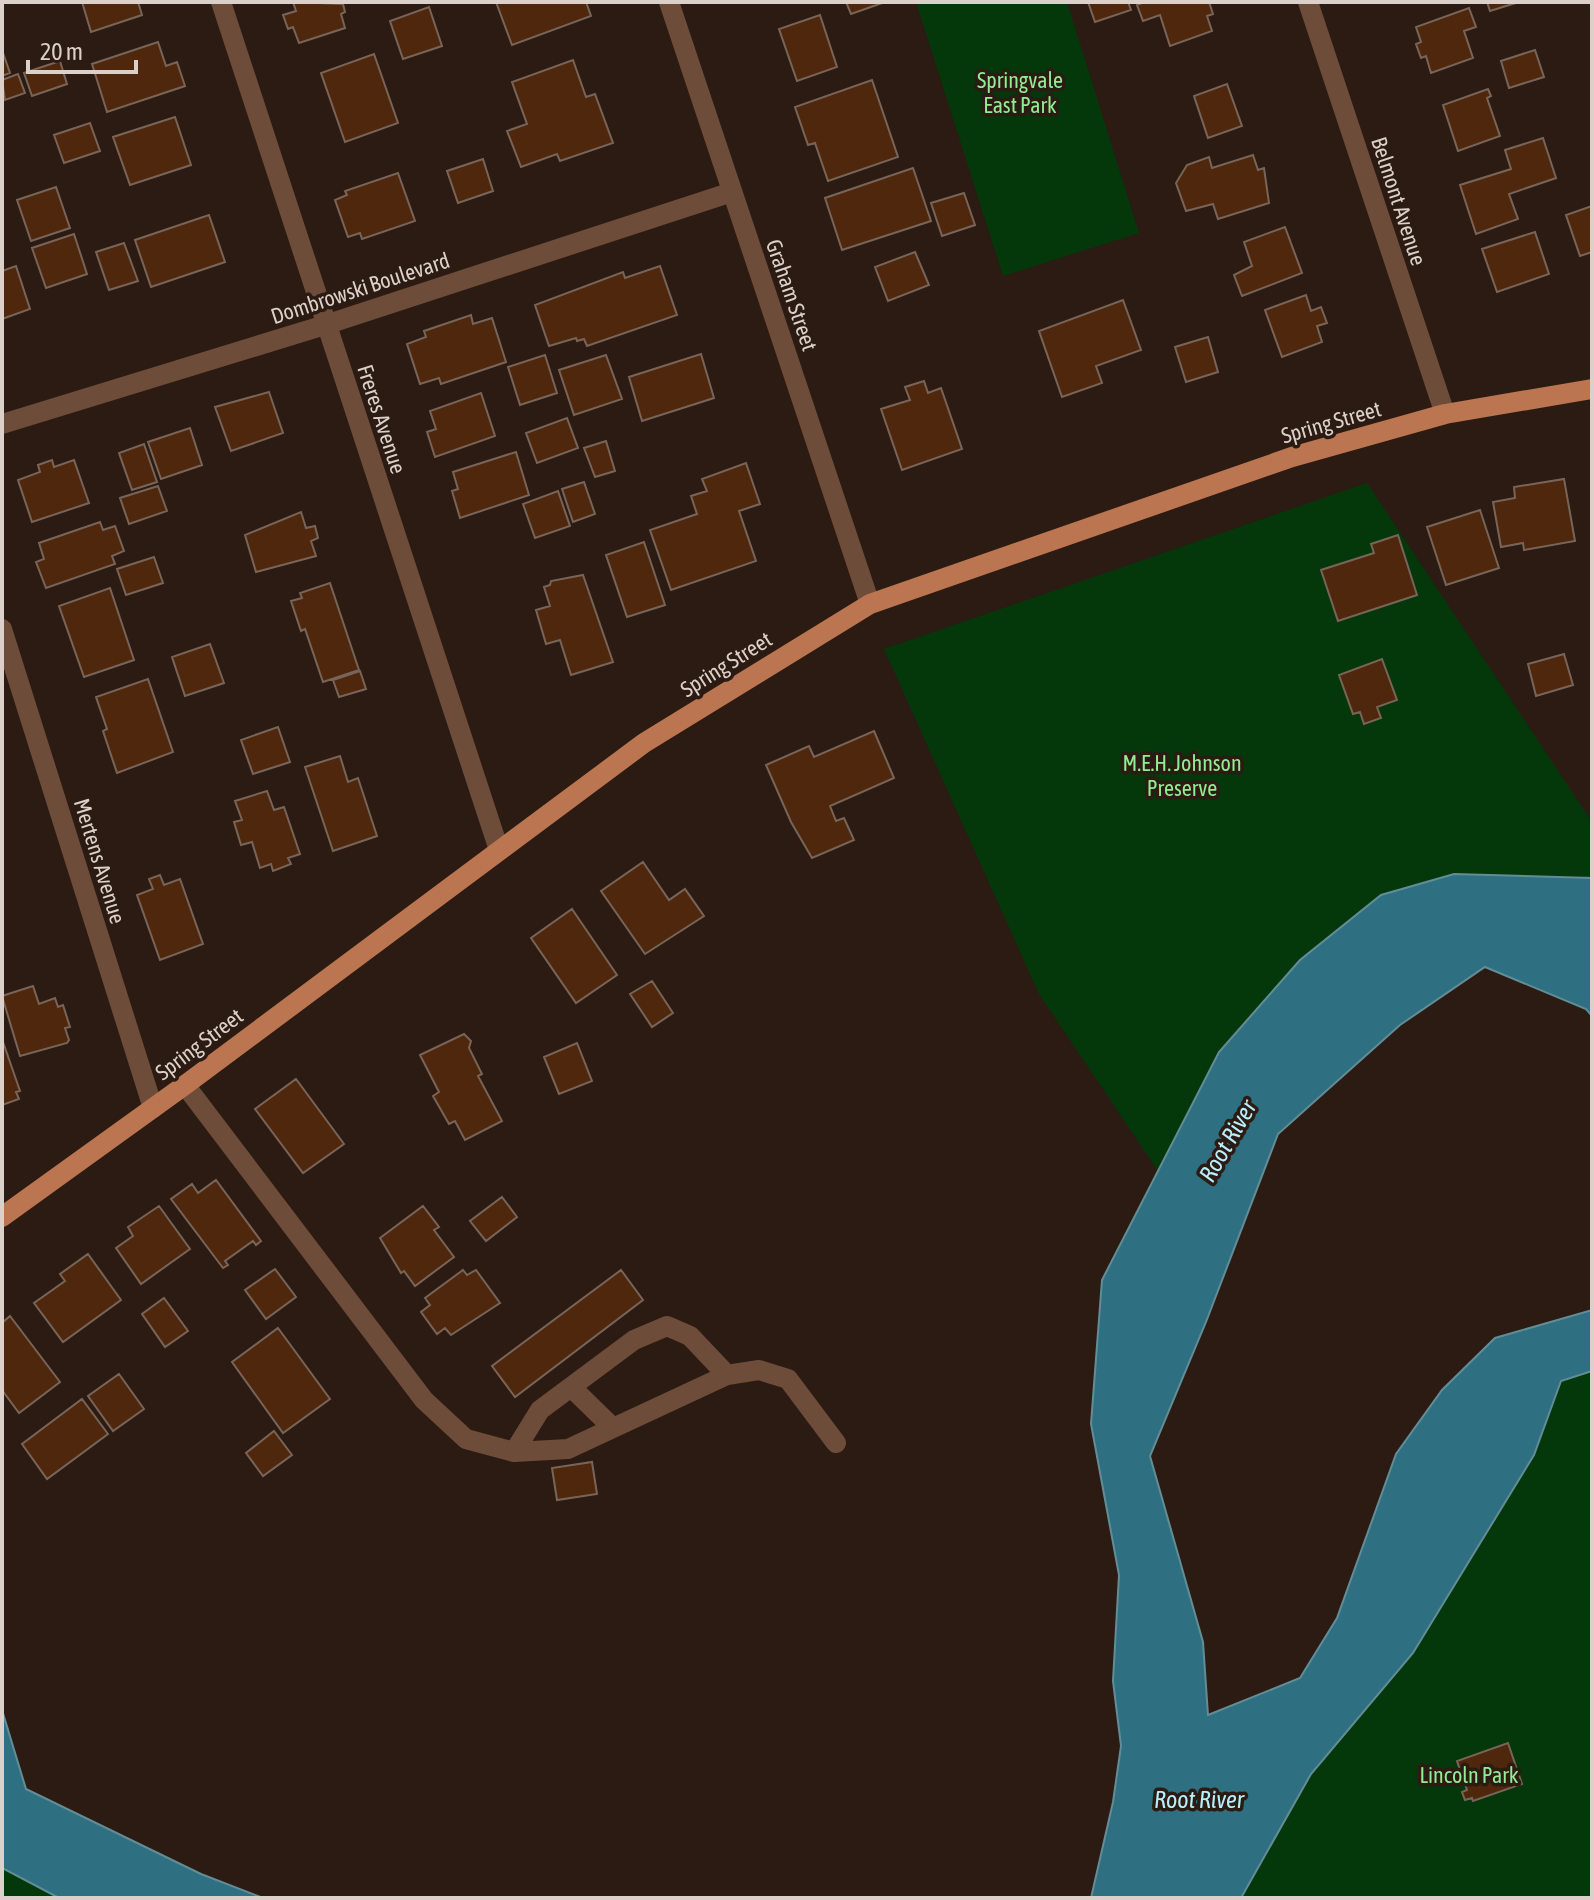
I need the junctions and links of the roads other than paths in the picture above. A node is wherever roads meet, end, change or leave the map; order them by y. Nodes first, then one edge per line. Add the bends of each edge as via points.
1 (221, 2) edge
2 (669, 2) edge
3 (1308, 2) edge
4 (732, 192) junction
5 (325, 325) junction
6 (1592, 389) edge
7 (1445, 414) junction
8 (2, 424) edge
9 (870, 604) junction
10 (2, 629) edge
11 (499, 850) junction
12 (185, 1085) junction
13 (153, 1108) junction
14 (2, 1217) edge
15 (727, 1375) junction
16 (571, 1387) junction
17 (613, 1428) junction
18 (836, 1443) dead end
19 (514, 1452) junction

1 - 5 street, Freres Avenue
2 - 4 street, Graham Street
3 - 7 street, Belmont Avenue
4 - 5 street, Dombrowski Boulevard
4 - 9 street, Graham Street
5 - 8 street, Dombrowski Boulevard
5 - 11 street, Freres Avenue
6 - 7 main road, Spring Street
7 - 9 main road, Spring Street via 1292,457
9 - 11 main road, Spring Street via 644,743
10 - 13 street, Mertens Avenue
11 - 12 main road, Spring Street
12 - 13 main road, Spring Street
12 - 19 street via 424,1400 466,1439
13 - 14 main road, Spring Street
15 - 16 street via 690,1336 667,1326 634,1340
15 - 17 street
15 - 18 street via 759,1370 788,1379
16 - 17 street
16 - 19 street via 540,1410
17 - 19 street via 568,1449

